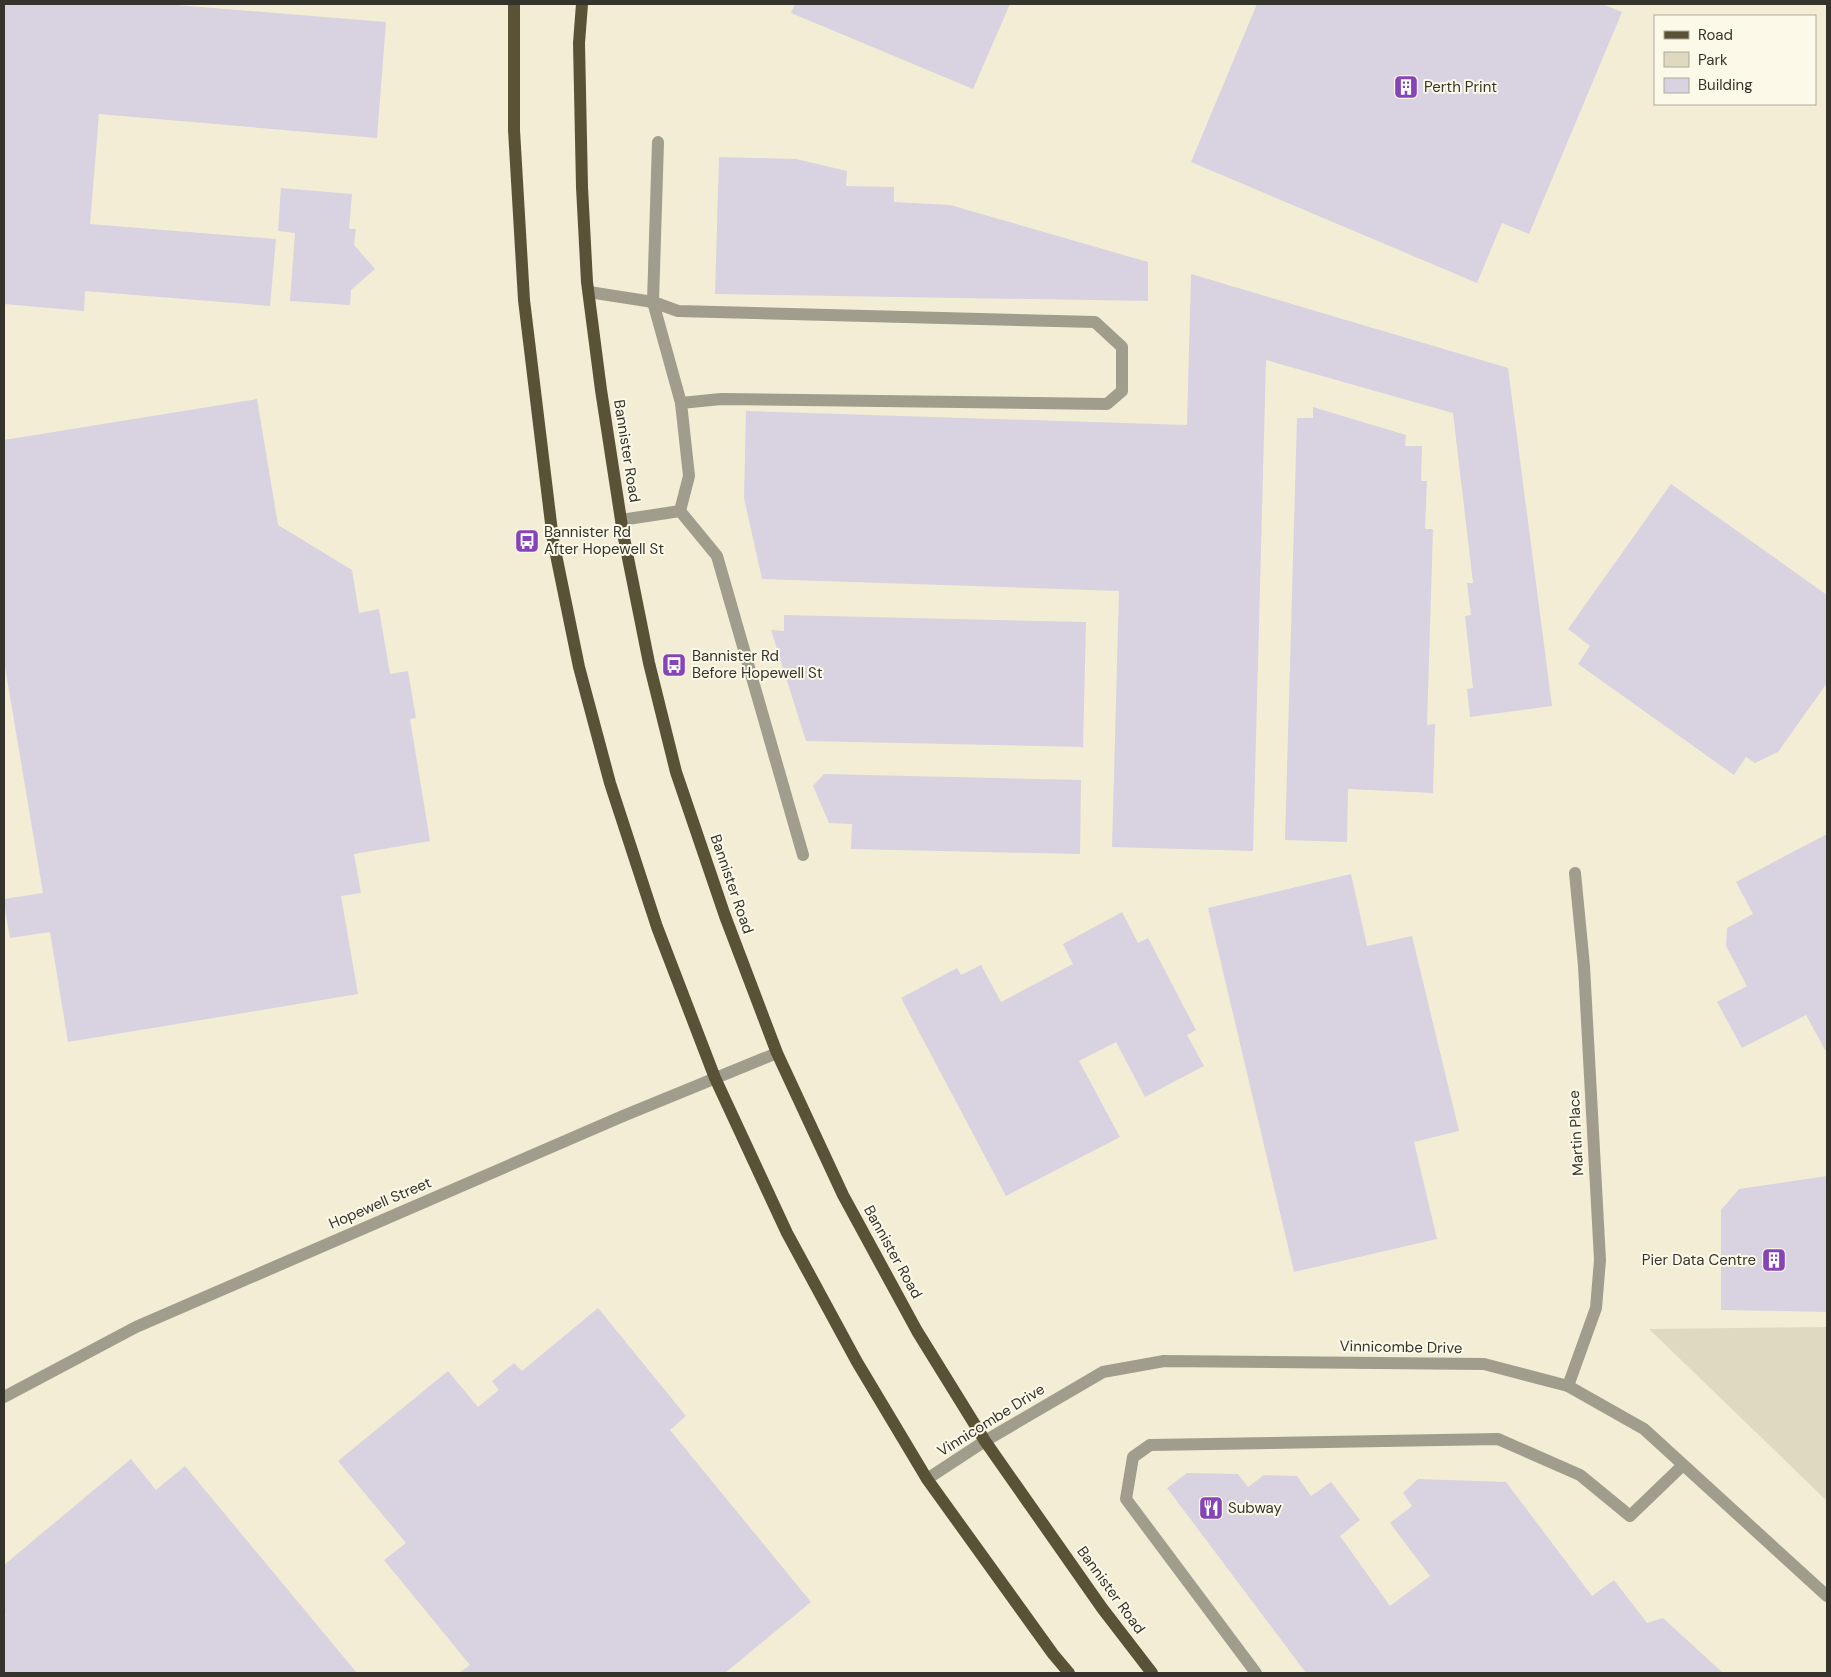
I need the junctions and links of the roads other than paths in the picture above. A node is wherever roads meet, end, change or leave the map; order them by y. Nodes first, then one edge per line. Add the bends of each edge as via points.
1 (514, 4) edge
2 (582, 4) edge
3 (658, 142) dead end
4 (588, 292) junction
5 (653, 302) junction
6 (681, 403) junction
7 (680, 511) junction
8 (621, 520) junction
9 (803, 856) dead end
10 (1575, 873) dead end
11 (777, 1053) junction
12 (715, 1078) junction
13 (1568, 1386) junction
14 (4, 1397) edge
15 (985, 1441) junction
16 (1683, 1465) junction
17 (927, 1478) junction
18 (1827, 1596) edge
19 (1069, 1673) edge
20 (1152, 1673) edge
21 (1256, 1673) edge

1 - 12 main road via 514,130 524,300 553,540 580,667 610,783 657,927
2 - 4 main road, Bannister Road via 582,187
3 - 5 street
4 - 5 street
4 - 8 main road, Bannister Road
5 - 6 street
5 - 6 street via 678,311 1095,322 1122,347 1122,391 1107,404 721,399
6 - 7 street via 689,476
7 - 8 street
7 - 9 street via 717,556
8 - 11 main road, Bannister Road via 649,663 676,772 725,916
10 - 13 street, Martin Place via 1600,1260 1596,1308
11 - 12 street, Hopewell Street
11 - 15 main road, Bannister Road via 843,1195 918,1331
12 - 14 street, Hopewell Street via 136,1327
12 - 17 main road via 787,1233 857,1362
13 - 15 street, Vinnicombe Drive via 1484,1364 1164,1361 1103,1372
13 - 16 street, Vinnicombe Drive via 1644,1430
15 - 17 street, Vinnicombe Drive
15 - 20 main road, Bannister Road via 1102,1608
16 - 18 street, Vinnicombe Drive
16 - 21 street via 1630,1516 1580,1475 1498,1439 1150,1445 1133,1457 1126,1499
17 - 19 main road

